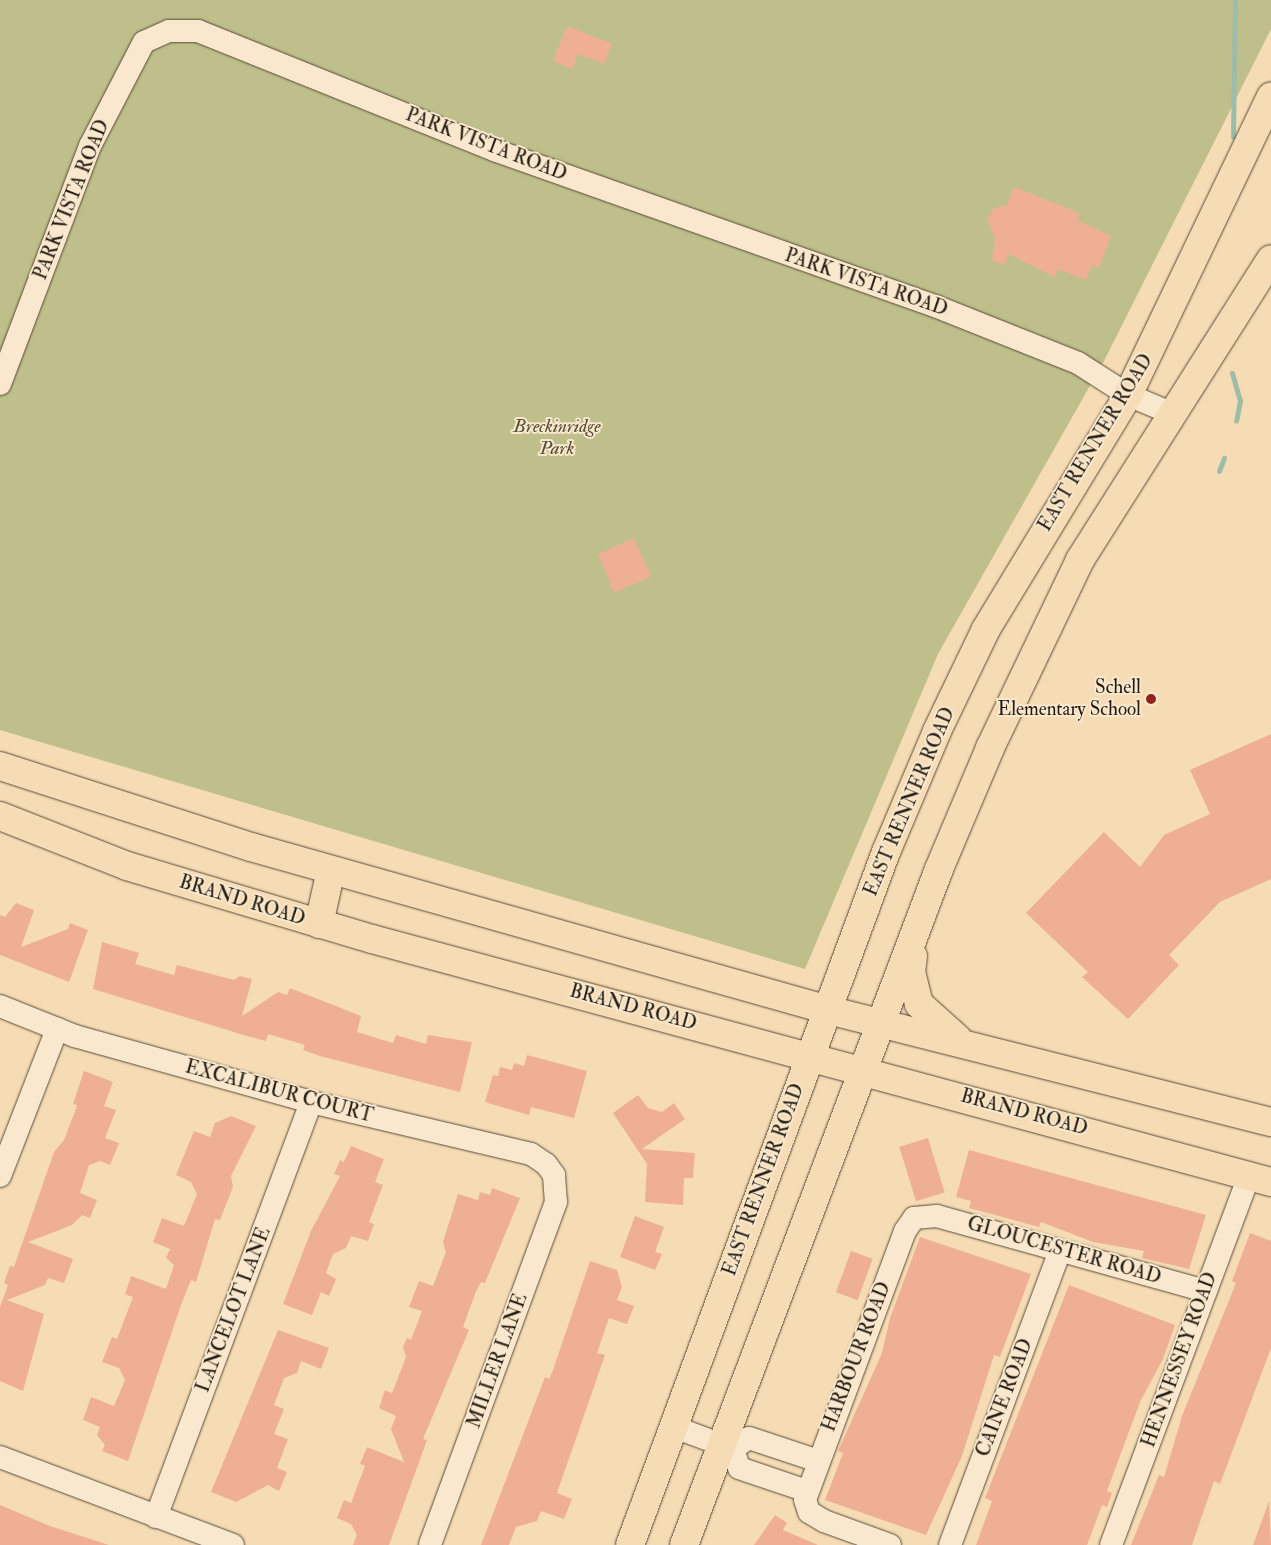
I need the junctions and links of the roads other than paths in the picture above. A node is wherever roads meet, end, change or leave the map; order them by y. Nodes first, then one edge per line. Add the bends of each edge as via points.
1 (1271, 96) edge
2 (1271, 259) edge
3 (0, 384) edge
4 (1128, 395) junction
5 (1171, 413) junction
6 (0, 766) edge
7 (0, 816) edge
8 (331, 870) junction
9 (319, 924) junction
10 (915, 937) junction
11 (0, 1006) edge
12 (828, 1010) junction
13 (883, 1025) junction
14 (57, 1029) junction
15 (969, 1048) junction
16 (810, 1054) junction
17 (866, 1070) junction
18 (311, 1102) junction
19 (1271, 1122) edge
20 (554, 1175) joint
21 (0, 1176) edge
22 (1260, 1178) edge
23 (920, 1215) joint
24 (1060, 1251) junction
25 (1206, 1291) junction
26 (674, 1427) junction
27 (727, 1447) junction
28 (0, 1457) edge
29 (818, 1462) junction
30 (807, 1499) junction
31 (156, 1518) junction
32 (233, 1545) edge
33 (430, 1545) edge
34 (630, 1545) edge
35 (684, 1545) edge
36 (890, 1545) edge
37 (950, 1545) edge
38 (1111, 1545) edge

1 - 4 main road, EAST RENNER ROAD
2 - 5 main road
3 - 4 street, PARK VISTA ROAD via 97,130 144,42 169,31 198,31 497,151 935,306 1078,363
4 - 5 street, PARK VISTA ROAD
4 - 12 main road, EAST RENNER ROAD via 986,629 893,835
5 - 10 main road via 1080,560 990,748
6 - 8 main road
7 - 9 main road, BRAND ROAD via 127,866
8 - 9 main road
8 - 12 main road
9 - 16 main road, BRAND ROAD
10 - 13 main road
10 - 15 main road via 911,972 919,1004 933,1021
11 - 14 street, EXCALIBUR COURT
12 - 13 main road
12 - 16 main road, EAST RENNER ROAD
13 - 15 main road
13 - 17 main road
14 - 18 street, EXCALIBUR COURT
14 - 21 street
15 - 19 main road
16 - 17 main road, BRAND ROAD
16 - 26 main road, EAST RENNER ROAD
17 - 22 main road, BRAND ROAD
17 - 27 main road
18 - 20 street, EXCALIBUR COURT via 531,1154
18 - 31 street, LANCELOT LANE
20 - 33 street, MILLER LANE via 556,1202
22 - 25 street, HENNESSEY ROAD
23 - 24 street, GLOUCESTER ROAD
23 - 29 street, HARBOUR ROAD via 905,1231
24 - 25 street, GLOUCESTER ROAD
24 - 37 street, CAINE ROAD
25 - 38 street, HENNESSEY ROAD
26 - 27 street
26 - 34 main road, EAST RENNER ROAD
27 - 29 street via 749,1438
27 - 30 street via 739,1468
27 - 35 main road
28 - 31 street
29 - 30 street, HARBOUR ROAD
30 - 36 street via 824,1521
31 - 32 street

